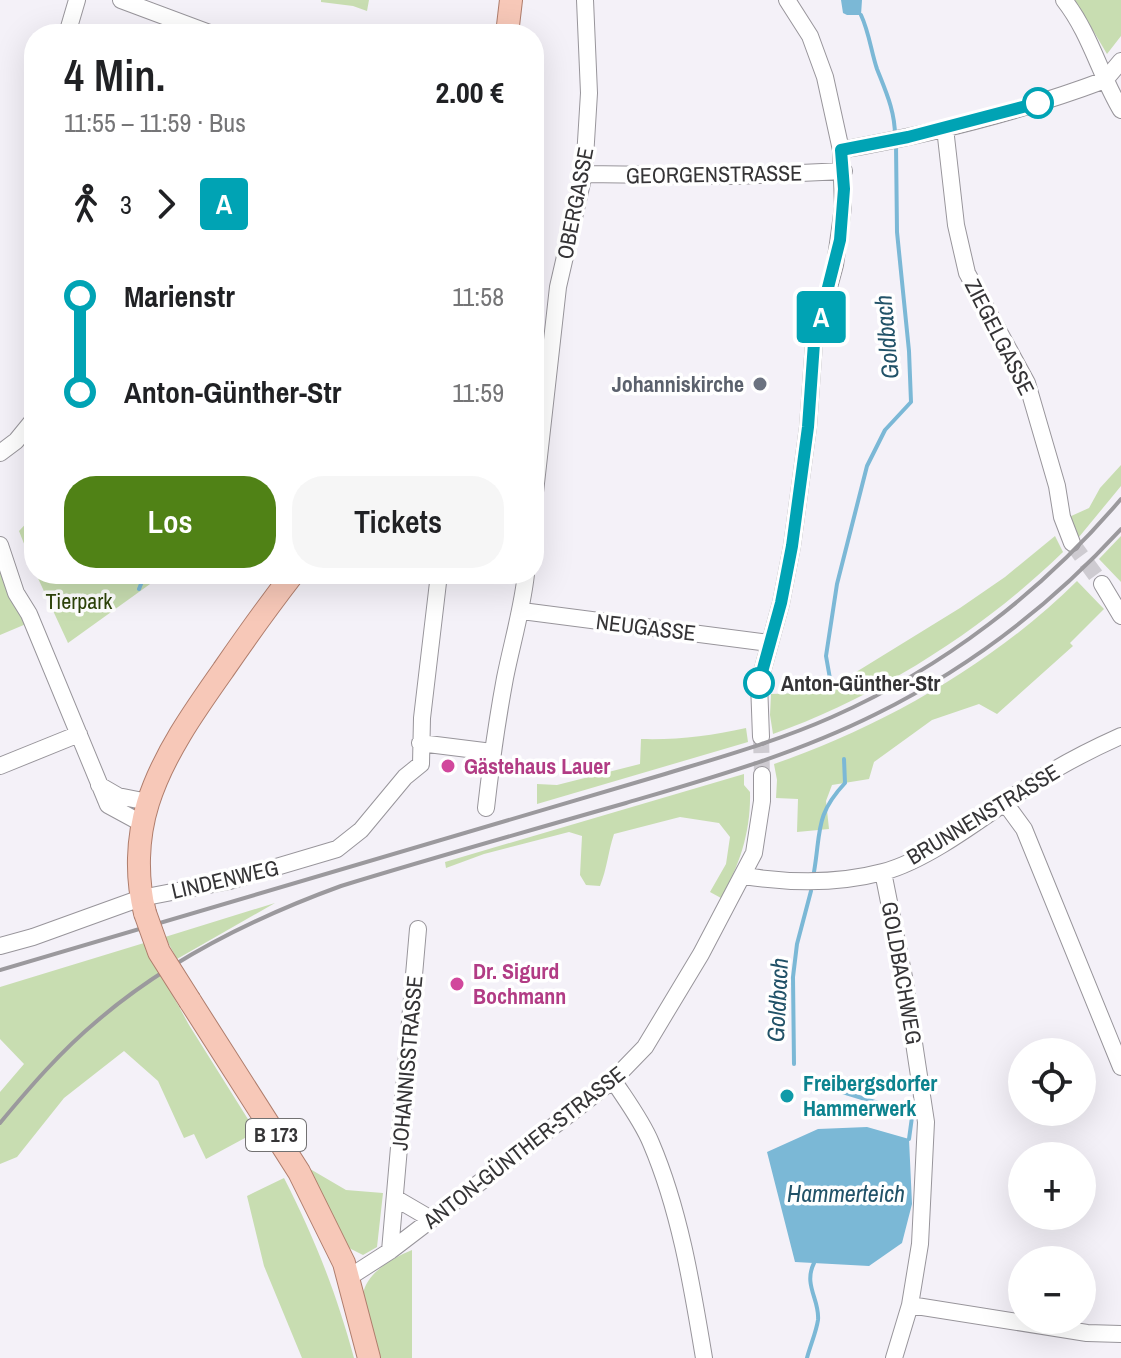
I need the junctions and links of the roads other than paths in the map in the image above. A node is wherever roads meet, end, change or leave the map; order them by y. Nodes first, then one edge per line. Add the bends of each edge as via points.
1 (77, 0) edge
2 (121, 0) edge
3 (511, 0) edge
4 (585, 0) edge
5 (787, 0) edge
6 (1064, 0) edge
7 (70, 24) edge
8 (185, 24) edge
9 (508, 24) edge
10 (1121, 61) edge
11 (1105, 80) junction
12 (1121, 110) edge
13 (945, 128) junction
14 (841, 150) junction
15 (844, 171) junction
16 (584, 174) junction
17 (544, 412) edge
18 (24, 431) edge
19 (0, 453) edge
20 (1072, 543) tunnel mouth
21 (0, 545) edge
22 (286, 584) edge
23 (438, 584) edge
24 (525, 584) edge
25 (1102, 584) tunnel mouth
26 (522, 611) junction
27 (1121, 616) edge
28 (769, 643) junction
29 (79, 734) junction
30 (1121, 736) edge
31 (761, 737) tunnel mouth
32 (420, 743) junction
33 (492, 752) junction
34 (0, 766) edge
35 (762, 775) tunnel mouth
36 (1005, 803) junction
37 (486, 808) dead end
38 (145, 813) junction
39 (883, 872) junction
40 (744, 876) junction
41 (143, 906) junction
42 (418, 929) dead end
43 (0, 946) edge
44 (1121, 1067) edge
45 (613, 1080) junction
46 (395, 1198) junction
47 (431, 1219) junction
48 (390, 1251) junction
49 (348, 1278) junction
50 (910, 1305) junction
51 (1121, 1334) edge
52 (369, 1358) edge
53 (704, 1358) edge
54 (894, 1358) edge

1 - 7 street
2 - 8 street
3 - 9 main road
4 - 16 street, OBERGASSE via 589,93
5 - 14 street via 810,36 825,77
6 - 11 street
10 - 11 street
11 - 12 street
11 - 13 street
13 - 14 street
13 - 20 street, ZIEGELGASSE via 967,273 1027,383
14 - 15 street
15 - 16 street, GEORGENSTRASSE
15 - 28 street via 840,240 814,343 795,533
16 - 17 street, OBERGASSE via 558,287
18 - 19 street
21 - 29 street
22 - 38 main road, B 173 via 178,739
23 - 32 street
24 - 26 street
25 - 27 street
26 - 28 street, NEUGASSE
26 - 33 street
28 - 31 street via 759,683
29 - 34 street
29 - 38 street via 108,805
30 - 36 street, BRUNNENSTRASSE
32 - 33 street
32 - 41 street, LINDENWEG via 421,764 337,849
33 - 37 street
35 - 40 street, ANTON-GÜNTHER-STRASSE via 759,833
36 - 39 street, BRUNNENSTRASSE via 933,849
36 - 44 street via 1024,829
38 - 41 main road, B 173 via 139,845
39 - 40 street, BRUNNENSTRASSE via 816,881
39 - 50 street, GOLDBACHWEG via 926,1122 920,1244
40 - 45 street, ANTON-GÜNTHER-STRASSE via 645,1047
41 - 43 street, LINDENWEG
41 - 49 main road, B 173, bridge via 159,952 299,1172
42 - 46 street, JOHANNISSTRASSE
45 - 47 street, ANTON-GÜNTHER-STRASSE
45 - 53 street via 650,1139 662,1170
46 - 47 street
46 - 48 street, JOHANNISSTRASSE
47 - 48 street, ANTON-GÜNTHER-STRASSE
48 - 49 street, ANTON-GÜNTHER-STRASSE
49 - 52 main road, B 173
50 - 51 street
50 - 54 street, GOLDBACHWEG

